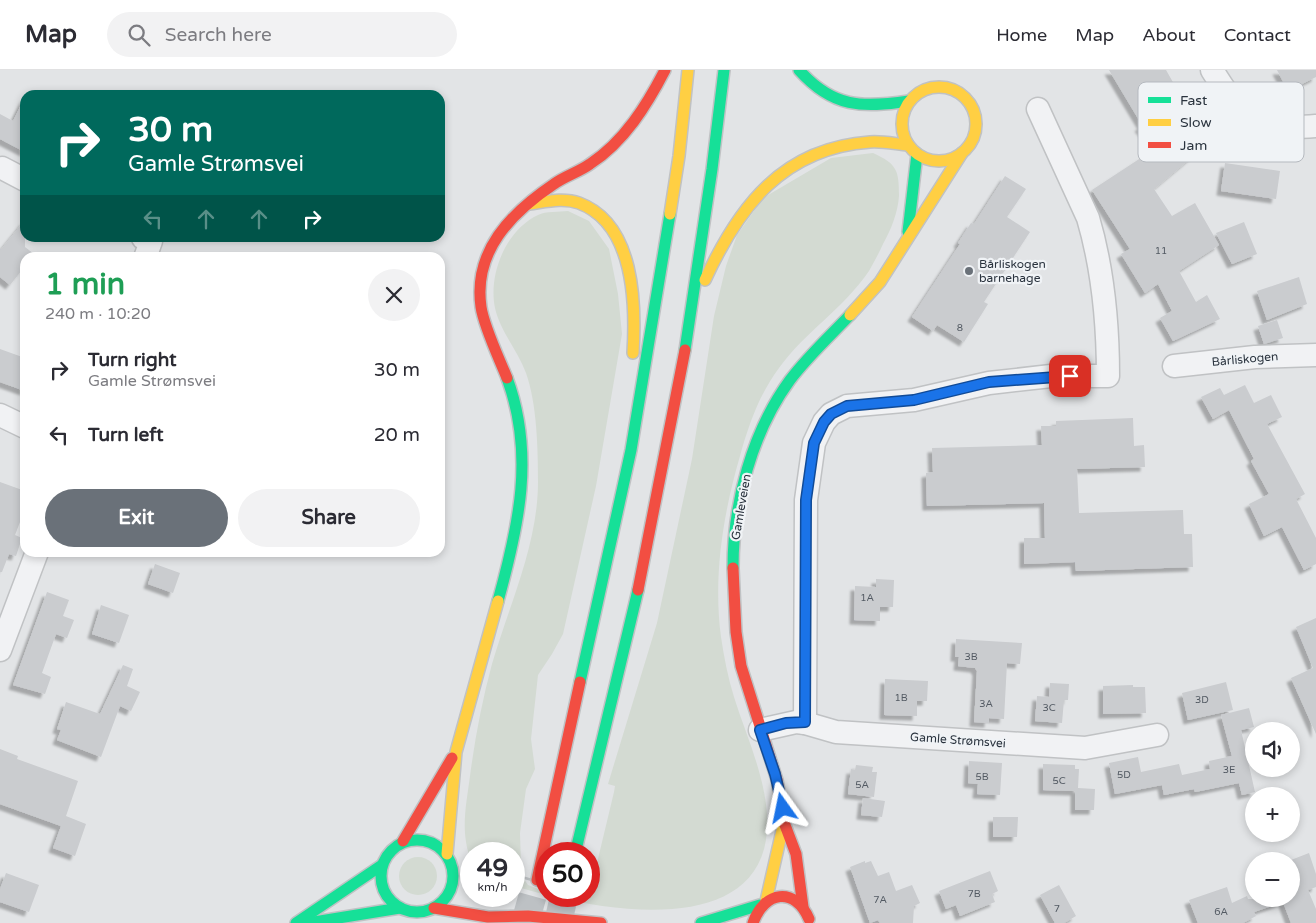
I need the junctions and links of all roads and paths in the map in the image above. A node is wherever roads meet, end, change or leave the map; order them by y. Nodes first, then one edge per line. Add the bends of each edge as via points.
1 (665, 70) edge
2 (688, 70) edge
3 (724, 70) edge
4 (799, 70) edge
5 (1212, 70) edge
6 (918, 80) dead end
7 (954, 80) dead end
8 (1220, 82) edge
9 (960, 93) junction
10 (912, 98) junction
11 (1038, 109) dead end
12 (908, 145) junction
13 (962, 153) junction
14 (917, 154) junction
15 (2, 168) dead end
16 (20, 177) edge
17 (529, 204) junction
18 (907, 239) junction
19 (692, 314) junction
20 (1316, 355) edge
21 (1174, 366) dead end
22 (0, 415) edge
23 (20, 425) edge
24 (631, 450) junction
25 (35, 557) edge
26 (0, 650) edge
27 (805, 722) junction
28 (760, 730) junction
29 (1157, 735) dead end
30 (456, 752) junction
31 (784, 822) junction
32 (403, 841) junction
33 (544, 842) edge
34 (578, 842) edge
35 (447, 854) junction
36 (382, 865) junction
37 (763, 903) junction
38 (513, 907) edge
39 (803, 907) junction
40 (400, 908) junction
41 (434, 908) junction
42 (528, 916) junction
43 (296, 923) edge
44 (308, 923) edge
45 (601, 923) edge
46 (701, 923) edge
47 (753, 923) edge
48 (810, 923) edge

1 - 17 main road via 651,98 622,136 591,164 554,184
2 - 24 main road via 679,156
3 - 19 main road
4 - 10 main road via 814,87 855,106
5 - 8 street
6 - 10 main road
7 - 9 main road
9 - 10 main road via 932,87
9 - 13 main road via 973,108 976,128 974,137
10 - 12 main road via 904,111 902,123
11 - 27 street via 1094,236 1105,306 1108,376 1051,376 989,382 914,400 847,406 831,414 814,443 806,500
12 - 14 main road
12 - 19 main road via 848,143 818,152 784,170 763,187 734,222 713,258
13 - 14 main road via 944,161 925,159
13 - 18 main road, Gamleveien
14 - 18 main road, Gamleveien
15 - 16 street
17 - 24 main road via 557,200 590,207 609,225 623,252 635,333
17 - 30 main road via 499,232 486,254 480,280 484,322 509,379 520,419 523,483 511,555
18 - 28 main road, Gamleveien via 867,299 808,355 789,380 767,417 750,460 737,529 734,604 741,665
19 - 34 main road via 647,548
20 - 21 street, Bårliskogen via 1255,357
22 - 23 street
24 - 33 main road
25 - 26 street
27 - 28 street, Gamle Strømsvei
27 - 29 street, Gamle Strømsvei via 836,732 1085,748
28 - 31 main road, Gamleveien via 779,790
30 - 32 main road
30 - 35 main road
31 - 37 main road, Gamleveien
31 - 39 main road, Gamleveien via 795,848
32 - 35 main road via 427,840
32 - 36 main road via 386,855
35 - 41 main road via 457,873 450,892
36 - 40 main road via 380,875 384,890
36 - 43 main road
37 - 39 main road via 773,897 790,897
37 - 46 main road
37 - 47 main road, Gamleveien via 755,913
38 - 42 main road
39 - 48 main road, Gamleveien
40 - 41 main road via 417,912
40 - 44 main road
41 - 42 main road via 488,917
42 - 45 main road

